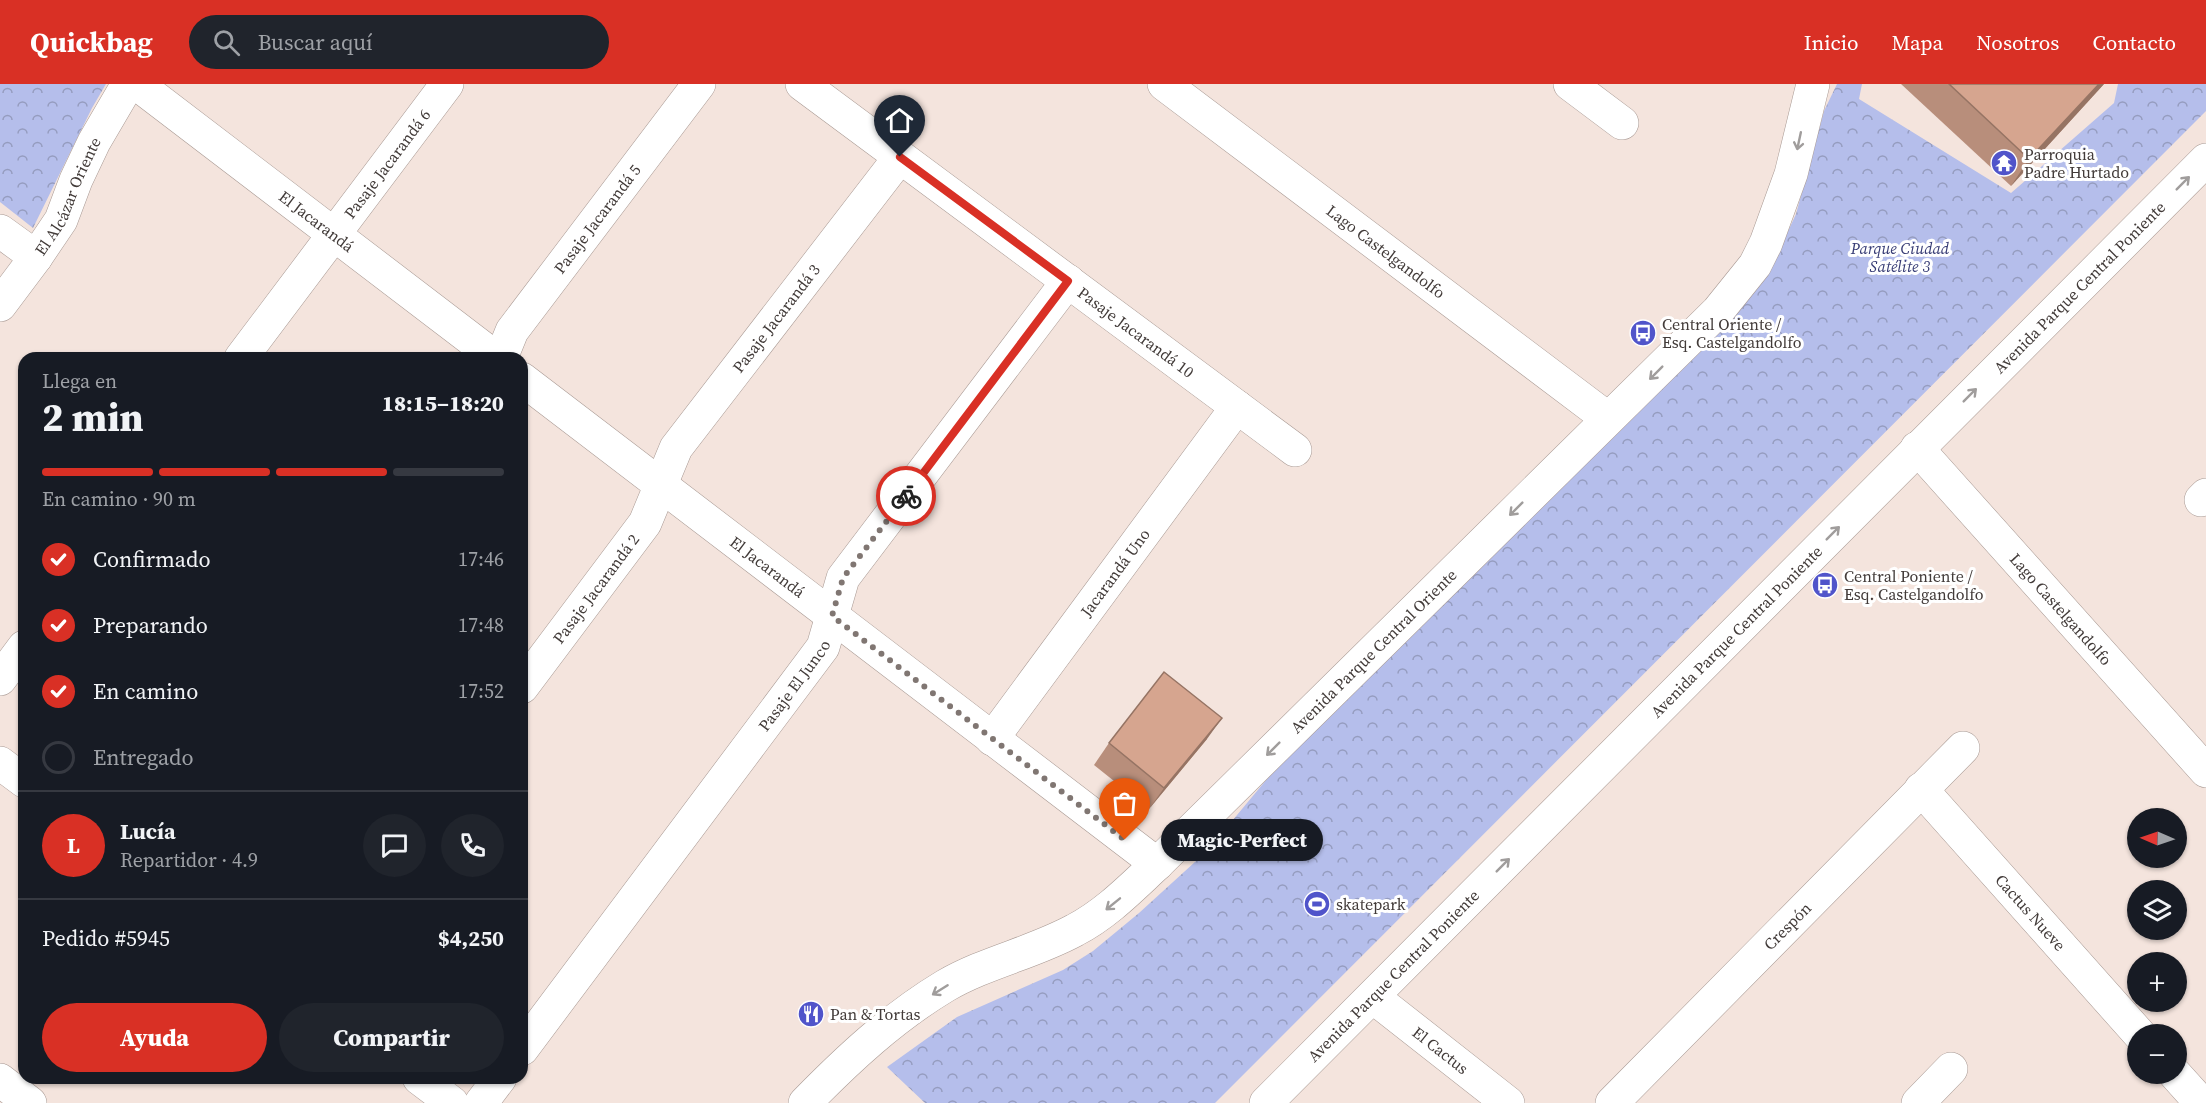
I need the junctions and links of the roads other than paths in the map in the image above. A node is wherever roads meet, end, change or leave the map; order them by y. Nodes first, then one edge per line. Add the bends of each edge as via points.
1 (128, 84) edge
2 (137, 84) edge
3 (447, 84) edge
4 (699, 84) edge
5 (802, 84) edge
6 (1164, 84) edge
7 (1570, 84) edge
8 (1813, 84) edge
9 (1622, 123) dead end
10 (900, 157) junction
11 (2206, 160) edge
12 (0, 231) edge
13 (334, 234) junction
14 (36, 257) junction
15 (1068, 281) junction
16 (0, 304) edge
17 (246, 352) edge
18 (488, 352) edge
19 (503, 352) edge
20 (528, 384) edge
21 (1237, 407) junction
22 (1607, 418) junction
23 (1917, 448) junction
24 (1294, 450) dead end
25 (661, 485) junction
26 (832, 616) junction
27 (18, 655) edge
28 (0, 679) edge
29 (528, 679) edge
30 (992, 739) junction
31 (1963, 748) dead end
32 (0, 763) edge
33 (2206, 771) edge
34 (18, 776) edge
35 (1922, 789) junction
36 (1157, 864) junction
37 (1373, 997) junction
38 (2130, 1024) edge
39 (528, 1041) edge
40 (1951, 1069) dead end
41 (0, 1080) edge
42 (427, 1084) edge
43 (496, 1084) edge
44 (2184, 1084) edge
45 (30, 1103) edge
46 (452, 1103) edge
47 (482, 1103) edge
48 (805, 1103) edge
49 (1266, 1103) edge
50 (1508, 1103) edge
51 (1612, 1103) edge
52 (1918, 1103) edge
53 (2201, 1103) edge

1 - 14 street, El Alcázar Oriente via 94,142 61,219
2 - 13 street, El Jacarandá
3 - 13 street, Pasaje Jacarandá 6
4 - 19 street, Pasaje Jacarandá 5 via 512,331
5 - 10 street, Pasaje Jacarandá 10
6 - 22 street, Lago Castelgandolfo
7 - 9 street
8 -> 22 street, Avenida Parque Central Oriente via 1791,174 1755,265 1718,311
10 - 15 street, Pasaje Jacarandá 10
10 - 25 street, Pasaje Jacarandá 3 via 676,448
23 -> 11 street, Avenida Parque Central Poniente
12 - 14 street
13 - 17 street, Pasaje Jacarandá 6
13 - 18 street, El Jacarandá
14 - 16 street, El Alcázar Oriente
15 - 21 street, Pasaje Jacarandá 10
15 - 26 street, Pasaje El Junco via 843,578
20 - 25 street, El Jacarandá
21 - 24 street, Pasaje Jacarandá 10
21 - 30 street, Jacarandá Uno
22 -> 36 street, Avenida Parque Central Oriente
23 - 33 street, Lago Castelgandolfo
37 -> 23 street, Avenida Parque Central Poniente
25 - 26 street, El Jacarandá
25 - 29 street, Pasaje Jacarandá 2 via 645,523
26 - 30 street, El Jacarandá
26 - 39 street, Pasaje El Junco via 823,647
27 - 28 street
30 - 36 street, El Jacarandá
31 - 35 street, Crespón
32 - 34 street
35 - 38 street, Cactus Nueve
35 - 51 street, Crespón
36 -> 48 street, Avenida Parque Central Oriente via 1114,904 1076,930 967,975 907,1011 845,1062
37 - 49 street, Avenida Parque Central Poniente
37 - 50 street, El Cactus
40 - 52 street
41 - 45 street
42 - 46 street
43 - 47 street
44 - 53 street

